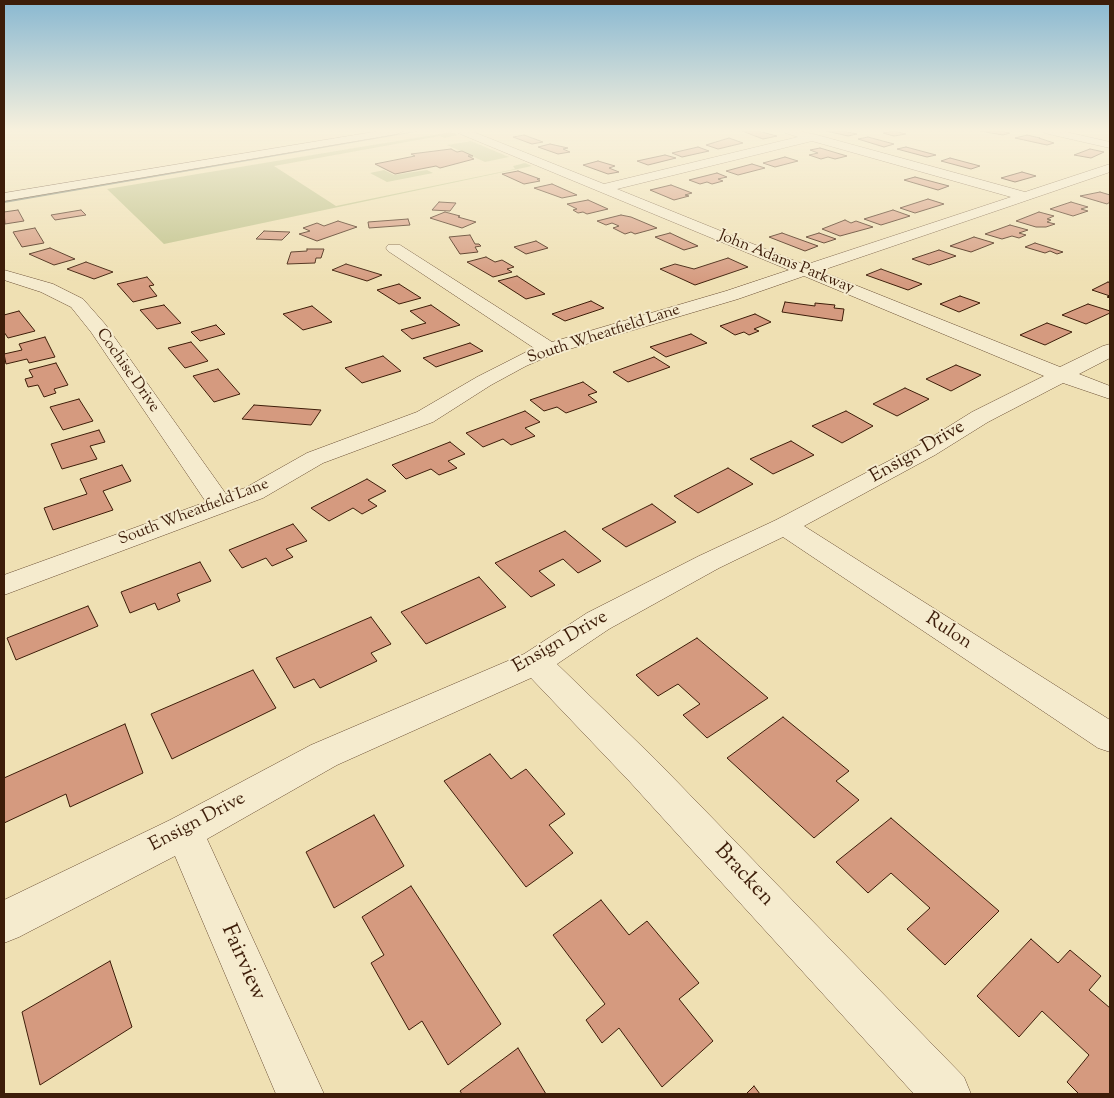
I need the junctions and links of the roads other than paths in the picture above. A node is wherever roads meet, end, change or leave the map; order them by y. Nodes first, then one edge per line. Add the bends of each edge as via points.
1 (92, 182) edge
2 (591, 182) edge
3 (629, 182) edge
4 (974, 182) edge
5 (1066, 182) edge
6 (605, 188) junction
7 (1024, 196) junction
8 (4, 197) edge
9 (394, 248) dead end
10 (804, 270) junction
11 (4, 275) edge
12 (549, 349) junction
13 (1110, 350) edge
14 (1061, 375) junction
15 (1110, 393) edge
16 (221, 505) junction
17 (785, 526) junction
18 (4, 585) edge
19 (535, 662) junction
20 (1110, 738) edge
21 (184, 832) junction
22 (4, 922) edge
23 (300, 1094) edge
24 (947, 1094) edge

1 - 8 street
2 - 6 street, John Adams Parkway
3 - 6 street
4 - 7 street
5 - 7 street, South Wheatfield Lane
6 - 10 street, John Adams Parkway
7 - 10 street, South Wheatfield Lane
9 - 12 street
10 - 12 street, South Wheatfield Lane via 732,295
10 - 14 street, John Adams Parkway
11 - 16 street, Cochise Drive via 63,294 77,303 98,328
12 - 16 street, South Wheatfield Lane via 484,381 425,417 315,458 254,493
13 - 14 street, Ensign Drive
14 - 15 street, John Adams Parkway
14 - 17 street, Ensign Drive
16 - 18 street, South Wheatfield Lane
17 - 19 street, Ensign Drive via 598,621
17 - 20 street, Rulon
19 - 21 street, Ensign Drive via 324,755
19 - 24 street, Bracken via 643,771
21 - 22 street, Ensign Drive
21 - 23 street, Fairview

